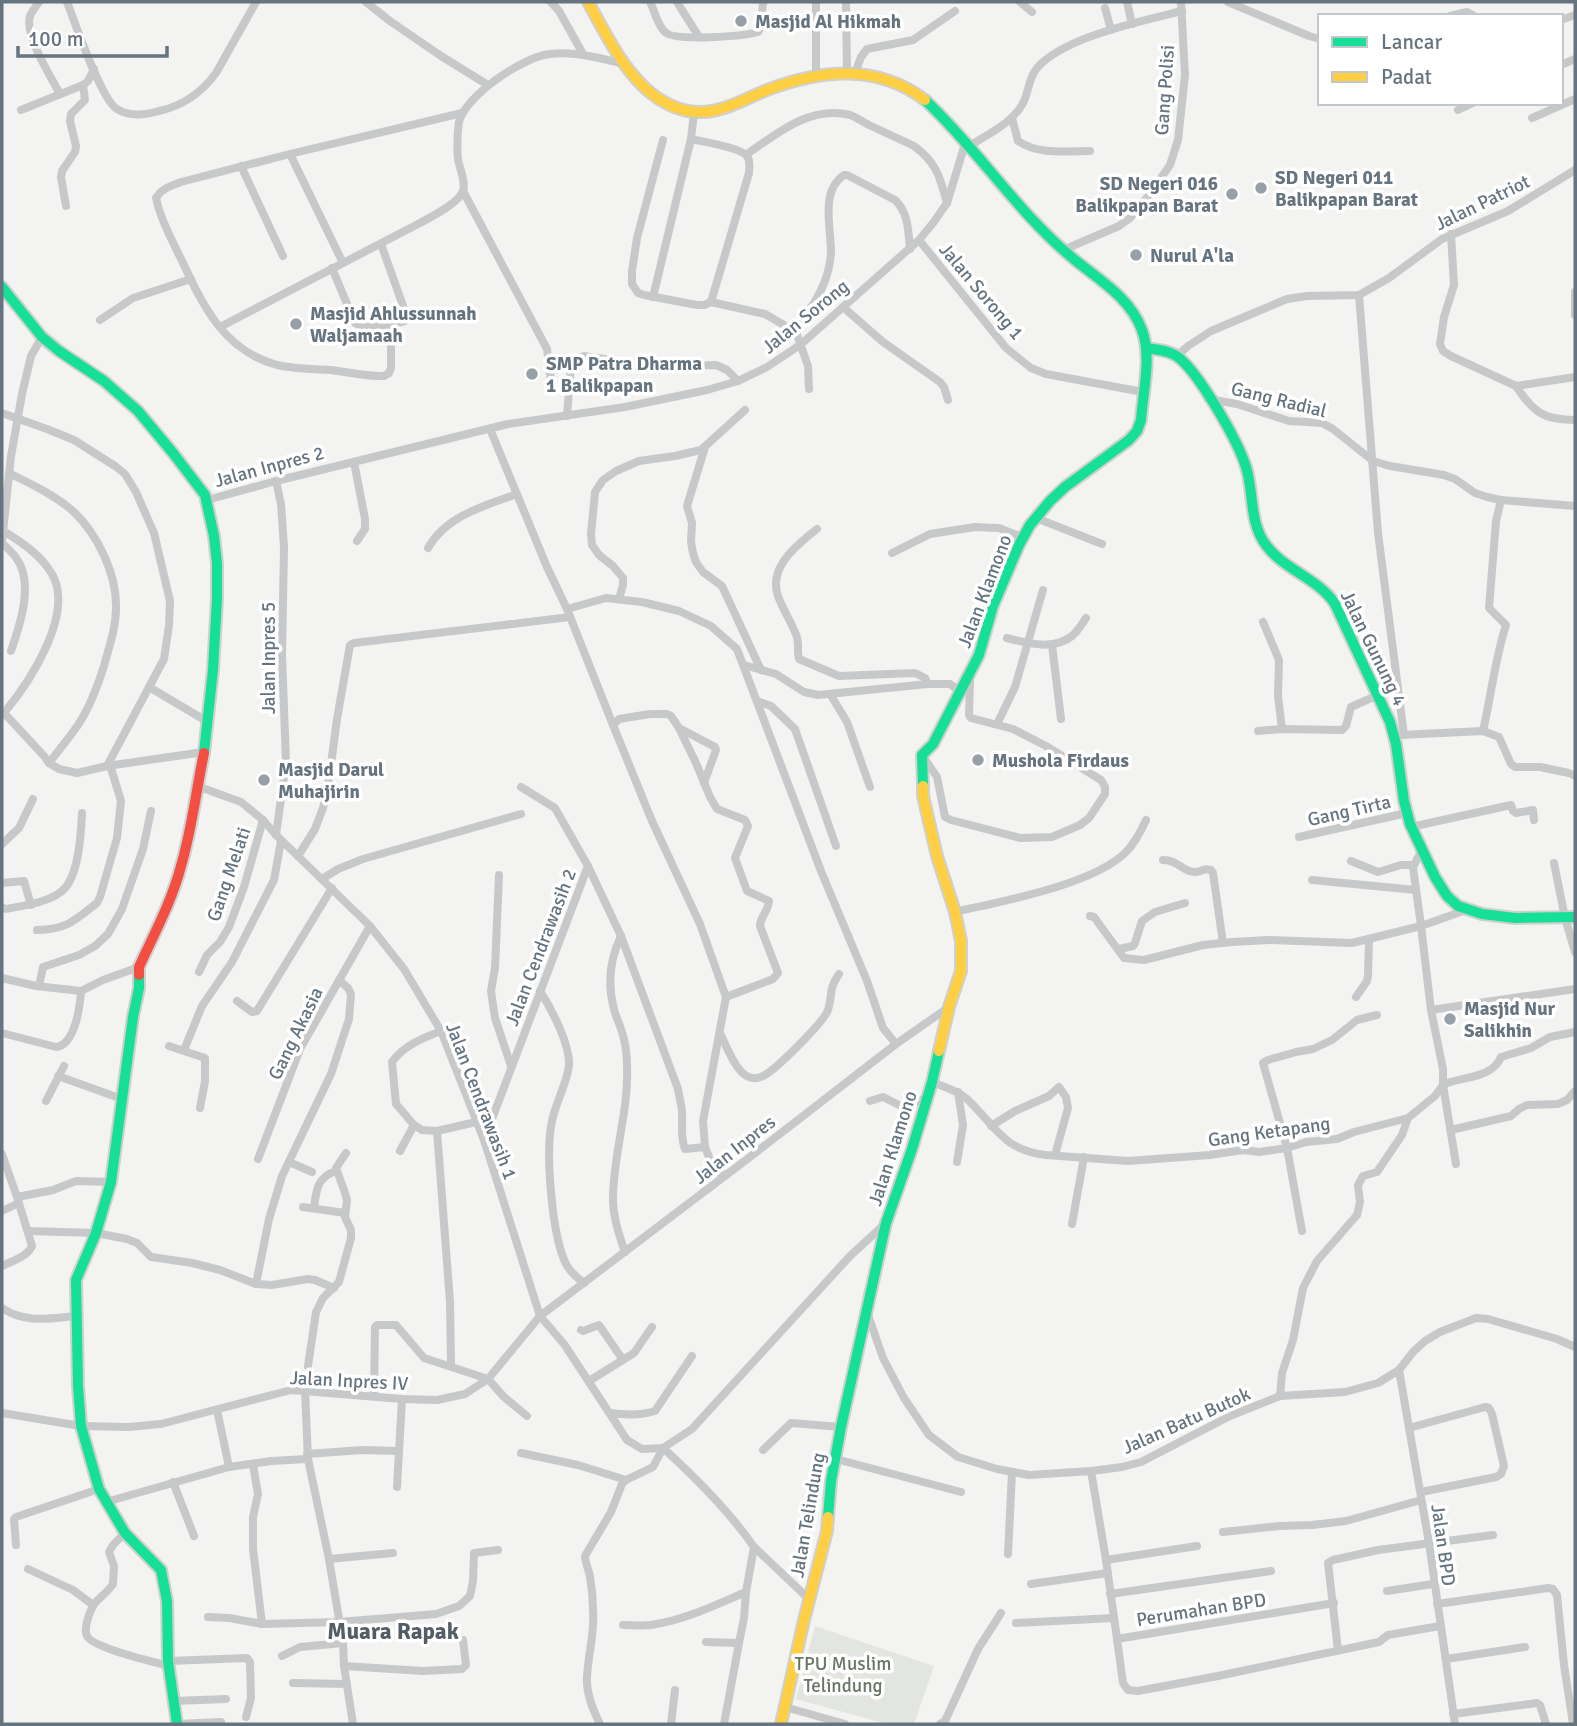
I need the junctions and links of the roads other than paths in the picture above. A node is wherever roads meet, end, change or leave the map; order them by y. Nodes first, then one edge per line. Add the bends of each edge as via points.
1 (39, 2) edge
2 (67, 2) edge
3 (256, 2) edge
4 (366, 2) edge
5 (551, 2) edge
6 (588, 2) edge
7 (650, 2) edge
8 (677, 2) edge
9 (763, 2) edge
10 (816, 2) edge
11 (845, 2) edge
12 (1020, 2) edge
13 (1127, 2) edge
14 (1228, 2) edge
15 (1246, 5) edge
16 (1182, 6) edge
17 (1105, 8) dead end
18 (955, 11) dead end
19 (1032, 12) dead end
20 (1132, 24) junction
21 (1111, 30) junction
22 (699, 37) junction
23 (1318, 38) edge
24 (583, 54) junction
25 (624, 64) junction
26 (94, 69) junction
27 (851, 73) junction
28 (816, 76) junction
29 (83, 85) junction
30 (488, 85) junction
31 (60, 94) junction
32 (1469, 105) edge
33 (1561, 105) edge
34 (21, 110) dead end
35 (1458, 110) dead end
36 (462, 113) junction
37 (694, 113) junction
38 (1012, 118) junction
39 (1532, 118) dead end
40 (691, 139) junction
41 (663, 140) dead end
42 (967, 146) junction
43 (1090, 151) dead end
44 (290, 154) junction
45 (746, 155) junction
46 (241, 166) junction
47 (1575, 170) edge
48 (463, 191) junction
49 (947, 203) junction
50 (66, 206) dead end
51 (1451, 234) junction
52 (919, 240) junction
53 (381, 244) junction
54 (909, 249) junction
55 (1063, 250) junction
56 (283, 256) dead end
57 (343, 263) junction
58 (332, 268) junction
59 (191, 279) junction
60 (2, 286) edge
61 (1575, 292) edge
62 (1359, 295) junction
63 (653, 297) junction
64 (711, 302) junction
65 (843, 307) junction
66 (1575, 315) edge
67 (100, 320) dead end
68 (391, 325) junction
69 (220, 327) junction
70 (796, 332) junction
71 (42, 337) junction
72 (800, 345) junction
73 (1147, 348) junction
74 (1177, 355) junction
75 (1575, 377) edge
76 (738, 381) junction
77 (1516, 386) junction
78 (809, 388) dead end
79 (552, 389) dead end
80 (1143, 392) junction
81 (1208, 399) junction
82 (948, 400) dead end
83 (745, 410) dead end
84 (2, 413) edge
85 (566, 416) junction
86 (18, 419) junction
87 (1575, 420) edge
88 (508, 424) joint
89 (490, 429) junction
90 (705, 447) junction
91 (1373, 461) junction
92 (354, 462) junction
93 (9, 473) junction
94 (276, 481) junction
95 (517, 494) junction
96 (207, 500) junction
97 (1501, 500) junction
98 (1575, 506) edge
99 (1036, 517) junction
100 (817, 529) dead end
101 (3, 531) edge
102 (1022, 537) junction
103 (357, 541) dead end
104 (2, 542) edge
105 (1102, 544) dead end
106 (428, 548) dead end
107 (892, 553) dead end
108 (1043, 590) dead end
109 (619, 599) junction
110 (568, 613) junction
111 (1086, 618) dead end
112 (1263, 622) dead end
113 (1007, 638) dead end
114 (1028, 643) junction
115 (1052, 645) junction
116 (11, 651) dead end
117 (744, 665) junction
118 (761, 670) junction
119 (970, 673) junction
120 (928, 684) junction
121 (149, 687) junction
122 (961, 692) junction
123 (830, 694) junction
124 (1378, 695) junction
125 (757, 701) junction
126 (1061, 719) dead end
127 (208, 722) junction
128 (997, 724) junction
129 (613, 725) junction
130 (679, 728) junction
131 (1282, 729) junction
132 (1483, 731) junction
133 (1258, 732) dead end
134 (1399, 735) junction
135 (204, 752) junction
136 (922, 755) junction
137 (49, 763) junction
138 (109, 765) junction
139 (1575, 776) edge
140 (704, 783) junction
141 (197, 786) junction
142 (521, 787) dead end
143 (870, 787) dead end
144 (33, 799) dead end
145 (151, 811) dead end
146 (82, 813) dead end
147 (1407, 813) junction
148 (521, 814) dead end
149 (262, 820) junction
150 (1146, 820) dead end
151 (1534, 820) dead end
152 (1411, 827) junction
153 (1299, 837) dead end
154 (279, 838) junction
155 (2, 844) edge
156 (836, 846) dead end
157 (1422, 850) junction
158 (298, 856) junction
159 (1163, 860) dead end
160 (1351, 861) dead end
161 (1554, 863) dead end
162 (1414, 865) junction
163 (588, 866) junction
164 (499, 875) dead end
165 (322, 879) junction
166 (1312, 880) dead end
167 (2, 883) edge
168 (332, 888) junction
169 (1416, 890) junction
170 (1185, 903) dead end
171 (31, 905) junction
172 (2, 906) edge
173 (1466, 910) junction
174 (956, 912) junction
175 (1090, 916) dead end
176 (1570, 917) edge
177 (370, 926) junction
178 (1421, 926) junction
179 (37, 930) dead end
180 (621, 936) junction
181 (1369, 939) junction
182 (1223, 943) junction
183 (1119, 949) junction
184 (1575, 952) edge
185 (139, 968) junction
186 (199, 972) dead end
187 (839, 974) dead end
188 (2, 978) edge
189 (339, 980) junction
190 (39, 986) junction
191 (1575, 989) edge
192 (81, 991) junction
193 (540, 991) junction
194 (1356, 996) dead end
195 (726, 997) junction
196 (237, 1001) dead end
197 (948, 1007) junction
198 (1431, 1010) junction
199 (1377, 1015) dead end
200 (441, 1031) junction
201 (1575, 1032) edge
202 (2, 1033) edge
203 (720, 1033) junction
204 (896, 1044) junction
205 (169, 1046) dead end
206 (184, 1050) junction
207 (64, 1066) dead end
208 (511, 1066) junction
209 (58, 1076) junction
210 (932, 1082) junction
211 (1443, 1085) junction
212 (1575, 1091) edge
213 (958, 1092) junction
214 (927, 1098) junction
215 (122, 1099) junction
216 (46, 1101) dead end
217 (870, 1101) dead end
218 (200, 1108) dead end
219 (1408, 1118) junction
220 (476, 1122) junction
221 (414, 1125) junction
222 (991, 1126) junction
223 (1451, 1130) junction
224 (437, 1131) junction
225 (484, 1140) junction
226 (705, 1147) junction
227 (1287, 1148) junction
228 (400, 1150) dead end
229 (346, 1153) dead end
230 (2, 1154) edge
231 (1055, 1155) junction
232 (1084, 1157) junction
233 (258, 1159) dead end
234 (289, 1162) junction
235 (957, 1163) dead end
236 (1456, 1164) dead end
237 (336, 1171) junction
238 (312, 1172) dead end
239 (726, 1175) junction
240 (111, 1182) junction
241 (18, 1200) junction
242 (303, 1207) dead end
243 (314, 1208) junction
244 (2, 1211) edge
245 (345, 1213) junction
246 (886, 1223) junction
247 (1072, 1224) dead end
248 (28, 1231) junction
249 (1303, 1231) dead end
250 (96, 1233) junction
251 (625, 1252) junction
252 (2, 1266) edge
253 (584, 1283) junction
254 (256, 1284) junction
255 (334, 1288) junction
256 (2, 1308) edge
257 (867, 1312) junction
258 (540, 1316) junction
259 (78, 1317) junction
260 (652, 1327) dead end
261 (581, 1330) dead end
262 (1575, 1347) edge
263 (692, 1356) dead end
264 (623, 1360) junction
265 (308, 1366) dead end
266 (451, 1366) junction
267 (1399, 1370) junction
268 (488, 1379) junction
269 (589, 1381) junction
270 (305, 1390) junction
271 (374, 1395) junction
272 (1280, 1396) junction
273 (402, 1399) junction
274 (217, 1410) junction
275 (2, 1413) edge
276 (610, 1413) junction
277 (527, 1416) dead end
278 (81, 1426) junction
279 (841, 1427) junction
280 (1409, 1428) junction
281 (663, 1448) junction
282 (763, 1450) dead end
283 (399, 1451) junction
284 (521, 1453) dead end
285 (308, 1456) junction
286 (836, 1459) junction
287 (253, 1465) junction
288 (229, 1468) junction
289 (1091, 1471) junction
290 (1012, 1472) junction
291 (626, 1480) junction
292 (173, 1482) junction
293 (397, 1487) dead end
294 (99, 1489) junction
295 (961, 1492) dead end
296 (1421, 1496) junction
297 (106, 1502) junction
298 (125, 1532) junction
299 (1223, 1532) dead end
300 (1493, 1535) dead end
301 (194, 1536) dead end
302 (1429, 1543) junction
303 (16, 1545) dead end
304 (1197, 1546) dead end
305 (754, 1547) junction
306 (498, 1550) dead end
307 (393, 1553) dead end
308 (1008, 1553) dead end
309 (329, 1559) junction
310 (1106, 1560) junction
311 (28, 1569) dead end
312 (1271, 1571) dead end
313 (1108, 1573) junction
314 (1031, 1584) dead end
315 (1433, 1584) junction
316 (1387, 1591) dead end
317 (746, 1592) junction
318 (1110, 1594) junction
319 (809, 1599) junction
320 (1334, 1603) junction
321 (1437, 1604) junction
322 (93, 1605) junction
323 (1001, 1613) dead end
324 (208, 1617) dead end
325 (1114, 1618) junction
326 (339, 1622) junction
327 (1016, 1623) dead end
328 (262, 1624) junction
329 (623, 1625) dead end
330 (1440, 1626) junction
331 (1117, 1639) junction
332 (463, 1640) dead end
333 (706, 1642) dead end
334 (343, 1643) junction
335 (739, 1643) junction
336 (1525, 1647) dead end
337 (1338, 1650) junction
338 (282, 1656) dead end
339 (1446, 1659) junction
340 (169, 1664) junction
341 (344, 1666) junction
342 (293, 1684) dead end
343 (347, 1684) junction
344 (675, 1690) dead end
345 (226, 1699) dead end
346 (174, 1701) junction
347 (785, 1707) junction
348 (1454, 1714) junction
349 (246, 1717) dead end
350 (221, 1722) dead end
351 (177, 1724) edge
352 (353, 1724) edge
353 (600, 1724) edge
354 (671, 1724) edge
355 (724, 1724) edge
356 (781, 1724) edge
357 (845, 1724) edge
358 (940, 1724) edge
359 (1455, 1724) edge
360 (1546, 1724) edge
361 (1572, 1724) edge

1 - 31 street via 29,26
2 - 26 street
3 - 26 street via 209,83 176,106 143,114 123,113 110,104
4 - 30 street
5 - 24 street
6 - 25 street
7 - 22 street via 667,34
8 - 22 street
9 - 22 street via 758,32
10 - 28 street
11 - 27 street
12 - 19 street
13 - 20 street
14 - 15 street
15 - 23 street
16 - 20 street
16 - 55 street, Gang Polisi via 1185,75 1178,140 1170,165 1130,218
17 - 21 street
18 - 27 street via 913,40 867,49
20 - 21 street
21 - 38 street via 1063,49 1038,67
24 - 25 street
24 - 30 street via 543,55
25 - 37 street via 658,99
26 - 29 street
27 - 28 street, Jalan Klamono
27 - 42 street, Jalan Klamono via 883,76 907,87 931,104
28 - 37 street, Jalan Klamono
29 - 31 street
29 - 50 street via 85,100 70,121 75,152 61,177
30 - 36 street
31 - 34 street
32 - 35 street
33 - 39 street
36 - 44 street
36 - 48 street via 457,139
37 - 40 street
38 - 42 street
38 - 43 street via 1018,141 1028,147
40 - 45 street
40 - 63 street
41 - 63 street via 632,271 634,289
42 - 49 street, Jalan Sorong
42 - 55 street, Jalan Klamono
44 - 46 street
44 - 57 street
45 - 49 street via 802,119 830,113 850,116 923,152 940,176
45 - 64 street via 749,173
46 - 56 street
46 - 59 street via 170,186 156,198
47 - 51 street, Jalan Patriot via 1508,211
48 - 53 street via 445,208
48 - 79 street via 547,349
49 - 52 street, Jalan Sorong
51 - 62 street, Jalan Patriot
51 - 77 street via 1454,285 1441,348
52 - 54 street, Jalan Sorong
52 - 80 street, Jalan Sorong 1 via 1006,348 1031,368
53 - 57 street
53 - 68 street via 407,317
54 - 65 street, Jalan Sorong
54 - 70 street via 901,205 847,175 839,178 831,190 828,268
55 - 73 street, Jalan Klamono via 1123,299 1141,327
57 - 58 street
58 - 68 street via 355,323
58 - 69 street
59 - 67 street via 133,298
59 - 69 street
60 - 71 street, Jalan Inpres 2
61 - 66 street
62 - 74 street, Jalan Patriot via 1287,299 1211,331
62 - 91 street
63 - 64 street via 696,305
64 - 70 street via 765,314
65 - 72 street, Jalan Sorong
65 - 82 street via 940,382
68 - 69 street via 391,368 380,376 276,364 250,354
70 - 72 street
71 - 86 street via 31,356
71 - 96 street, Jalan Inpres 2 via 129,403
72 - 76 street, Jalan Sorong
72 - 78 street via 808,366
73 - 74 street
73 - 80 street, Jalan Klamono
74 - 81 street, Jalan Gunung 4
75 - 77 street
76 - 85 street, Jalan Sorong via 671,399
76 - 85 street via 716,365 660,368 584,356 571,364
77 - 87 street via 1543,416
80 - 99 street, Jalan Klamono via 1141,420 1134,435 1065,487
81 - 91 street, Gang Radial via 1289,421 1322,424
81 - 124 street, Jalan Gunung 4 via 1245,464 1264,543 1332,598
83 - 90 street
84 - 86 street
85 - 88 street, Jalan Sorong
86 - 93 street
86 - 121 street via 92,451 125,474 136,492 154,533 170,601 164,659
88 - 89 street, Jalan Inpres 2
89 - 92 street, Jalan Inpres 2
89 - 95 street
90 - 109 street via 633,463 603,480 595,492 590,534 599,555 623,578
90 - 118 street via 687,506 693,552 703,572 722,586
91 - 97 street, Gang Radial via 1444,475 1475,493
91 - 134 street
92 - 94 street, Jalan Inpres 2
92 - 103 street via 365,519
93 - 101 street
93 - 137 street via 60,501 83,522 102,554 115,591 114,628 98,685 80,723
94 - 96 street, Jalan Inpres 2
94 - 154 street, Jalan Inpres 5 via 284,547 286,762
95 - 106 street via 454,520
95 - 110 street
96 - 127 street via 217,599
97 - 98 street, Gang Radial
97 - 132 street via 1489,608 1506,625
99 - 102 street, Jalan Klamono
99 - 105 street
100 - 120 street via 783,561 776,580 778,596 798,640 799,659 839,676 915,673
101 - 104 street
101 - 137 street via 43,562 58,591 57,614 41,659 4,713
102 - 107 street via 999,528 964,528 930,534
102 - 119 street, Jalan Klamono
104 - 116 street via 18,560 24,582 22,617
108 - 114 street
109 - 110 street via 606,598
109 - 117 street via 679,611 711,626 737,649
110 - 129 street
110 - 158 street via 350,645 326,798
111 - 115 street via 1070,637
112 - 131 street via 1279,660
113 - 114 street
114 - 115 street
114 - 128 street via 1015,687
115 - 126 street
117 - 118 street
117 - 125 street
118 - 123 street via 804,692
119 - 122 street, Jalan Klamono
119 - 128 street via 971,719
120 - 122 street via 950,684
120 - 123 street
121 - 127 street
121 - 138 street
122 - 136 street, Jalan Klamono via 933,744
123 - 143 street via 847,722
124 - 131 street via 1352,706 1342,730
124 - 134 street, Jalan Gunung 4
125 - 156 street via 771,706 795,729
125 - 204 street via 883,1028
127 - 135 street
128 - 136 street via 1046,746 1101,780 1105,794 1085,821 1052,837 1020,838 951,820 943,812 937,777
129 - 130 street via 619,719 667,714
129 - 195 street via 701,924
130 - 140 street
130 - 140 street via 715,747
131 - 133 street
132 - 134 street
132 - 139 street via 1501,739 1515,767 1539,767
134 - 147 street, Jalan Gunung 4
135 - 138 street
135 - 141 street
136 - 174 street, Jalan Klamono via 923,796
137 - 138 street via 77,773
138 - 179 street via 121,796 120,814 100,897 66,926
140 - 195 street via 717,809 747,823 734,858 747,891 769,901 760,926 778,973
141 - 149 street, Jalan Cendrawasih 1 via 240,802
141 - 185 street via 181,868
142 - 163 street, Jalan Cendrawasih 2 via 555,808
144 - 155 street via 19,828
145 - 190 street via 143,849 108,934 79,955 43,967
146 - 171 street via 79,851 65,888
147 - 152 street, Jalan Gunung 4
147 - 153 street, Gang Tirta
148 - 165 street via 363,859
149 - 154 street, Jalan Cendrawasih 1
149 - 186 street, Gang Melati via 229,927 206,955
150 - 174 street via 1126,852 1101,870
151 - 152 street via 1532,810 1516,813 1511,805
152 - 157 street, Jalan Gunung 4
154 - 158 street, Jalan Cendrawasih 1
154 - 206 street, Jalan Inpres 5 via 274,880 232,962 202,1006
157 - 162 street
157 - 173 street, Jalan Gunung 4 via 1445,892
158 - 165 street, Jalan Cendrawasih 1
159 - 182 street via 1192,872 1211,870
160 - 162 street via 1378,872
161 - 176 street
162 - 169 street
163 - 180 street
163 - 193 street, Jalan Cendrawasih 2
164 - 208 street via 491,991
165 - 168 street, Jalan Cendrawasih 1
166 - 169 street
167 - 171 street via 24,881
168 - 177 street, Jalan Cendrawasih 1
168 - 196 street via 257,1011
169 - 178 street
170 - 183 street via 1142,921 1133,946
171 - 172 street
173 - 176 street via 1523,918
173 - 178 street
174 - 197 street, Jalan Klamono via 961,971
175 - 183 street
176 - 184 street
177 - 189 street, Gang Akasia
177 - 200 street, Jalan Cendrawasih 1 via 404,969
178 - 181 street
178 - 198 street
180 - 226 street via 678,1089 683,1147
180 - 251 street via 612,953 609,984 627,1062 613,1202
181 - 182 street via 1352,943
181 - 194 street via 1367,981
182 - 183 street via 1144,960 1124,958
185 - 192 street
185 - 215 street
187 - 203 street via 832,984 827,1012 794,1051 760,1077 746,1077 741,1072
188 - 190 street
189 - 233 street, Gang Akasia via 300,1049
189 - 234 street via 351,994 349,1019 331,1074
190 - 192 street
191 - 198 street
192 - 202 street via 79,1013 61,1047
193 - 208 street, Jalan Cendrawasih 2
193 - 253 street via 551,1007 569,1065 551,1122 549,1155 556,1228 565,1262
195 - 203 street
197 - 204 street, Jalan Inpres
197 - 210 street, Jalan Klamono
198 - 211 street
199 - 227 street via 1357,1020 1313,1049 1263,1063
200 - 220 street, Jalan Cendrawasih 1
200 - 221 street via 415,1041 391,1062 396,1102
201 - 211 street via 1550,1037 1501,1057 1492,1070
203 - 226 street via 703,1121
204 - 239 street, Jalan Inpres
205 - 206 street
206 - 218 street via 206,1060
207 - 209 street
208 - 225 street, Jalan Cendrawasih 2
209 - 215 street
209 - 216 street
210 - 213 street
210 - 214 street, Jalan Klamono
211 - 219 street, Gang Ketapang
211 - 223 street
212 - 223 street via 1558,1104 1527,1105 1511,1116
213 - 222 street, Gang Ketapang
213 - 235 street via 963,1125
214 - 217 street via 903,1107 883,1097
214 - 246 street, Jalan Klamono
215 - 240 street
219 - 227 street, Gang Ketapang
219 - 272 street via 1377,1172 1363,1176 1358,1185 1357,1215 1317,1261 1303,1288
220 - 224 street
220 - 225 street, Jalan Cendrawasih 1
221 - 224 street
221 - 228 street
222 - 231 street, Gang Ketapang via 1015,1146
222 - 231 street via 1059,1087 1068,1108
223 - 236 street
224 - 266 street
225 - 258 street, Jalan Cendrawasih 1
226 - 239 street via 711,1162
227 - 232 street, Gang Ketapang via 1128,1161
227 - 249 street
229 - 237 street
230 - 241 street
231 - 232 street, Gang Ketapang
232 - 247 street
234 - 238 street
234 - 254 street via 269,1219
237 - 243 street via 321,1180
237 - 245 street via 347,1200
239 - 251 street, Jalan Inpres
240 - 241 street via 76,1181
240 - 250 street
241 - 244 street
241 - 248 street
242 - 243 street
243 - 245 street
245 - 255 street via 351,1238
246 - 257 street, Jalan Klamono
246 - 281 street via 850,1256 692,1429
248 - 250 street
248 - 252 street via 31,1250
250 - 254 street via 137,1243 151,1256 220,1270
250 - 259 street via 76,1280
251 - 253 street, Jalan Inpres
253 - 258 street, Jalan Inpres
254 - 255 street via 308,1279
255 - 265 street via 316,1312
256 - 259 street via 28,1319
257 - 279 street, Jalan Telindung
257 - 290 street, Jalan Batu Butok via 883,1358 929,1435 958,1457
258 - 268 street, Jalan Inpres IV
258 - 269 street
259 - 278 street
260 - 264 street via 634,1353
261 - 264 street via 599,1325
262 - 267 street, Jalan Batu Butok via 1476,1318 1425,1341
263 - 276 street via 655,1411
264 - 269 street
266 - 268 street
266 - 271 street via 424,1358 396,1325 377,1325
267 - 272 street, Jalan Batu Butok via 1345,1392
267 - 280 street, Jalan BPD
268 - 273 street, Jalan Inpres IV via 465,1394 437,1400
268 - 277 street
269 - 276 street
270 - 271 street, Jalan Inpres IV
270 - 274 street, Jalan Inpres IV
270 - 285 street
271 - 273 street, Jalan Inpres IV
272 - 289 street, Jalan Batu Butok via 1141,1462
273 - 283 street
274 - 278 street, Jalan Inpres IV via 161,1424
274 - 288 street
275 - 278 street, Jalan Inpres IV
276 - 281 street via 627,1440 642,1449
278 - 294 street
279 - 282 street via 791,1423
279 - 286 street, Jalan Telindung
280 - 296 street, Jalan BPD
280 - 296 street via 1489,1408 1504,1466 1496,1477
281 - 291 street via 653,1467
281 - 305 street via 732,1517
283 - 285 street
283 - 293 street
284 - 291 street
285 - 287 street
285 - 309 street
286 - 295 street
286 - 319 street, Jalan Telindung via 827,1531
287 - 288 street
287 - 328 street via 258,1494 253,1549
288 - 292 street
289 - 290 street, Jalan Batu Butok
289 - 310 street, Perumahan BPD
290 - 308 street
291 - 353 street via 585,1556 594,1614 586,1678
292 - 297 street
292 - 301 street
294 - 297 street
294 - 303 street via 16,1517
296 - 299 street via 1346,1521
296 - 302 street, Jalan BPD
297 - 298 street
298 - 322 street via 110,1552 113,1584
298 - 340 street via 161,1570
300 - 302 street
302 - 315 street, Jalan BPD
302 - 320 street via 1364,1552 1328,1563
304 - 310 street
305 - 317 street
305 - 319 street
306 - 326 street via 474,1553 470,1596 459,1606 436,1614
307 - 309 street
309 - 326 street
310 - 313 street, Perumahan BPD
311 - 322 street
312 - 318 street
313 - 314 street
313 - 318 street, Perumahan BPD
315 - 316 street
315 - 321 street, Jalan BPD
317 - 329 street via 677,1620
317 - 335 street
318 - 325 street, Perumahan BPD
319 - 347 street, Jalan Telindung
320 - 331 street, Perumahan BPD
320 - 337 street
321 - 330 street, Jalan BPD
321 - 361 street via 1553,1589
322 - 340 street via 86,1625 90,1639
323 - 358 street
324 - 328 street
325 - 327 street
325 - 331 street, Perumahan BPD
326 - 328 street
326 - 334 street
330 - 337 street
330 - 339 street, Jalan BPD
331 - 337 street via 1123,1683 1128,1690 1138,1691
332 - 341 street via 466,1665 462,1668 423,1671
333 - 335 street
334 - 338 street via 300,1647
334 - 341 street
335 - 355 street
336 - 339 street
339 - 348 street, Jalan BPD
340 - 346 street
340 - 349 street via 247,1658 250,1698
341 - 343 street
342 - 343 street
343 - 352 street
344 - 354 street
345 - 346 street
346 - 351 street
347 - 356 street, Jalan Telindung
347 - 357 street
348 - 359 street, Jalan BPD
348 - 360 street via 1537,1703
350 - 351 street

